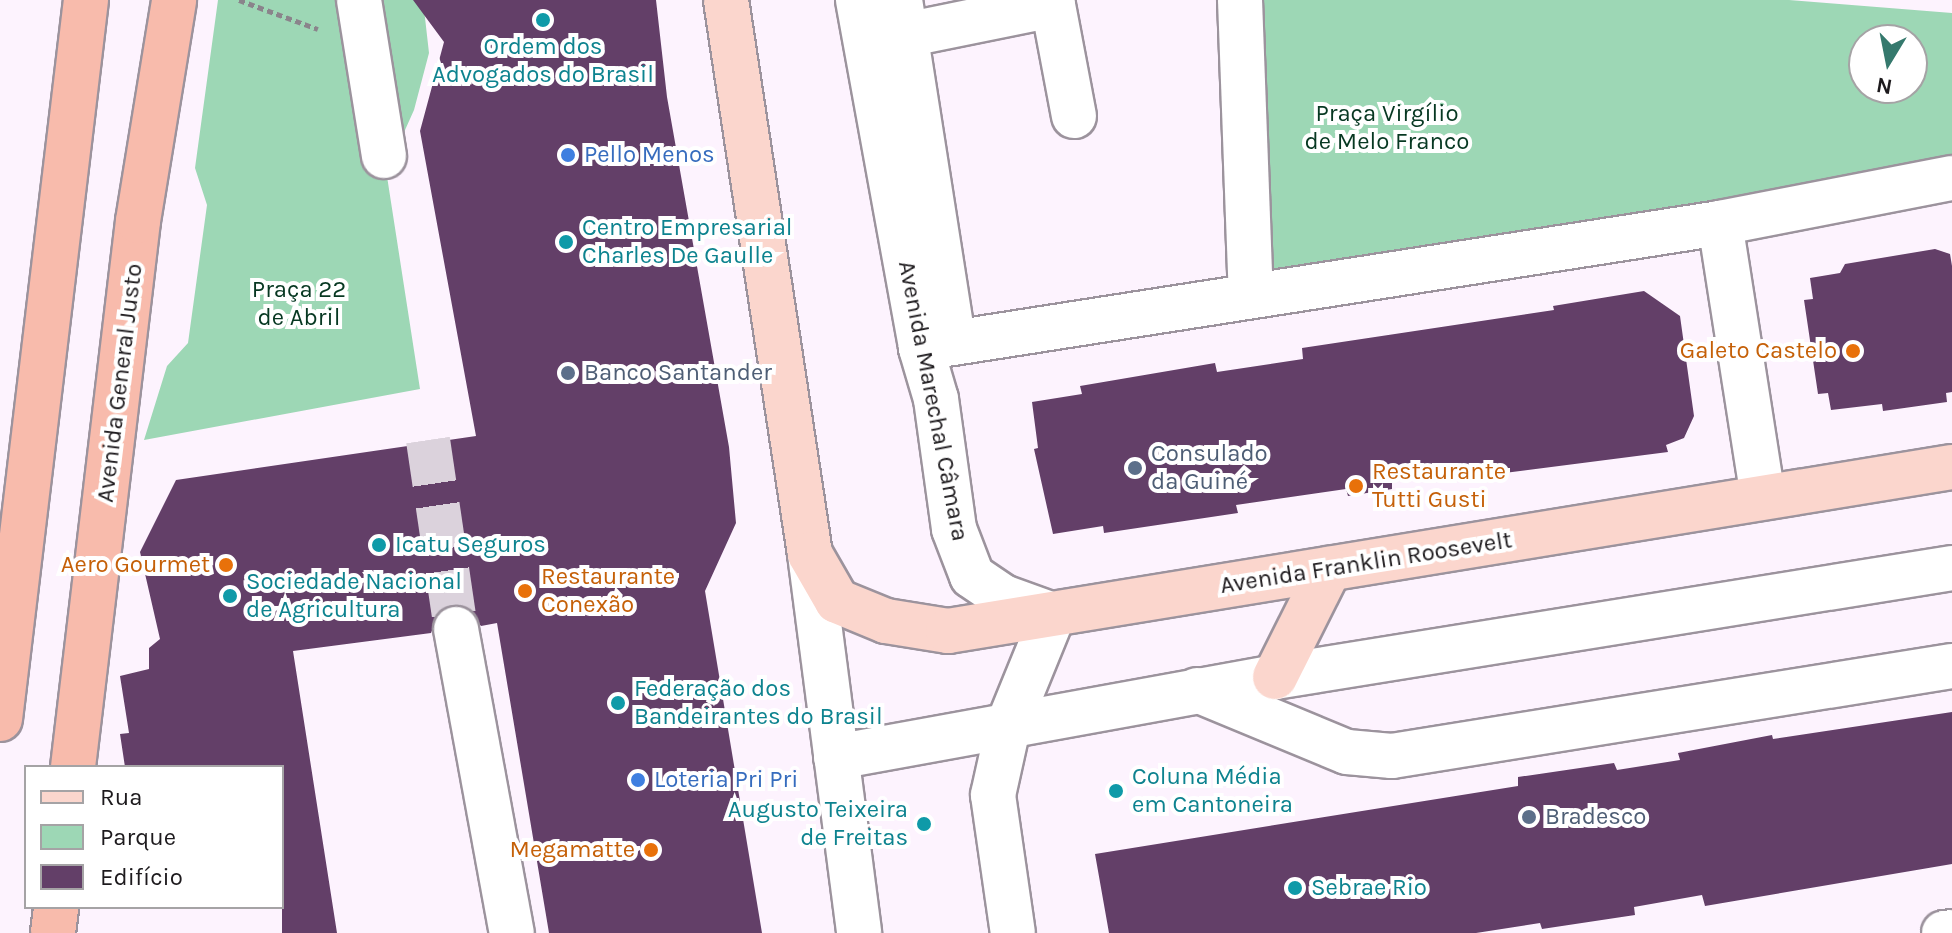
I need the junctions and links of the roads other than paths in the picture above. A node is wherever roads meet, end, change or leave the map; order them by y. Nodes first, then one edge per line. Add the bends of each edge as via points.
1 (174, 0) edge
2 (359, 0) edge
3 (726, 0) edge
4 (858, 0) edge
5 (1240, 0) edge
6 (1052, 2) edge
7 (85, 3) edge
8 (903, 18) edge
9 (1074, 116) dead end
10 (384, 156) dead end
11 (1952, 178) edge
12 (1720, 223) junction
13 (1251, 296) junction
14 (937, 346) junction
15 (1952, 467) edge
16 (1763, 497) junction
17 (810, 554) junction
18 (1952, 568) edge
19 (1329, 569) junction
20 (1053, 615) junction
21 (456, 629) tunnel mouth
22 (1952, 666) edge
23 (1275, 677) junction
24 (1197, 690) junction
25 (0, 719) edge
26 (1009, 723) junction
27 (836, 757) junction
28 (73, 765) edge
29 (56, 909) edge
30 (1952, 932) edge
31 (53, 933) edge
32 (512, 933) edge
33 (859, 933) edge
34 (1013, 933) edge
35 (1944, 933) edge

1 - 28 highway, Avenida General Justo via 138,221
2 - 10 street
3 - 17 main road
4 - 14 street, Avenida Marechal Câmara
5 - 13 street
6 - 8 street
6 - 9 street
7 - 25 highway
8 - 14 street, Avenida Marechal Câmara
11 - 12 street
12 - 13 street
12 - 16 street
13 - 14 street
14 - 20 street, Avenida Marechal Câmara via 936,399 954,529 972,576 1003,597
15 - 16 main road, Avenida Franklin Roosevelt
16 - 19 main road, Avenida Franklin Roosevelt
17 - 20 main road, Avenida Franklin Roosevelt via 837,601 886,621 948,631
17 - 27 street
18 - 23 street
19 - 20 main road, Avenida Franklin Roosevelt
19 - 23 main road
20 - 26 street
21 - 32 street
22 - 24 street via 1392,756 1347,752
23 - 24 street
24 - 26 street
26 - 27 street
26 - 34 street via 993,795
27 - 33 street
29 - 31 highway
30 - 35 street

